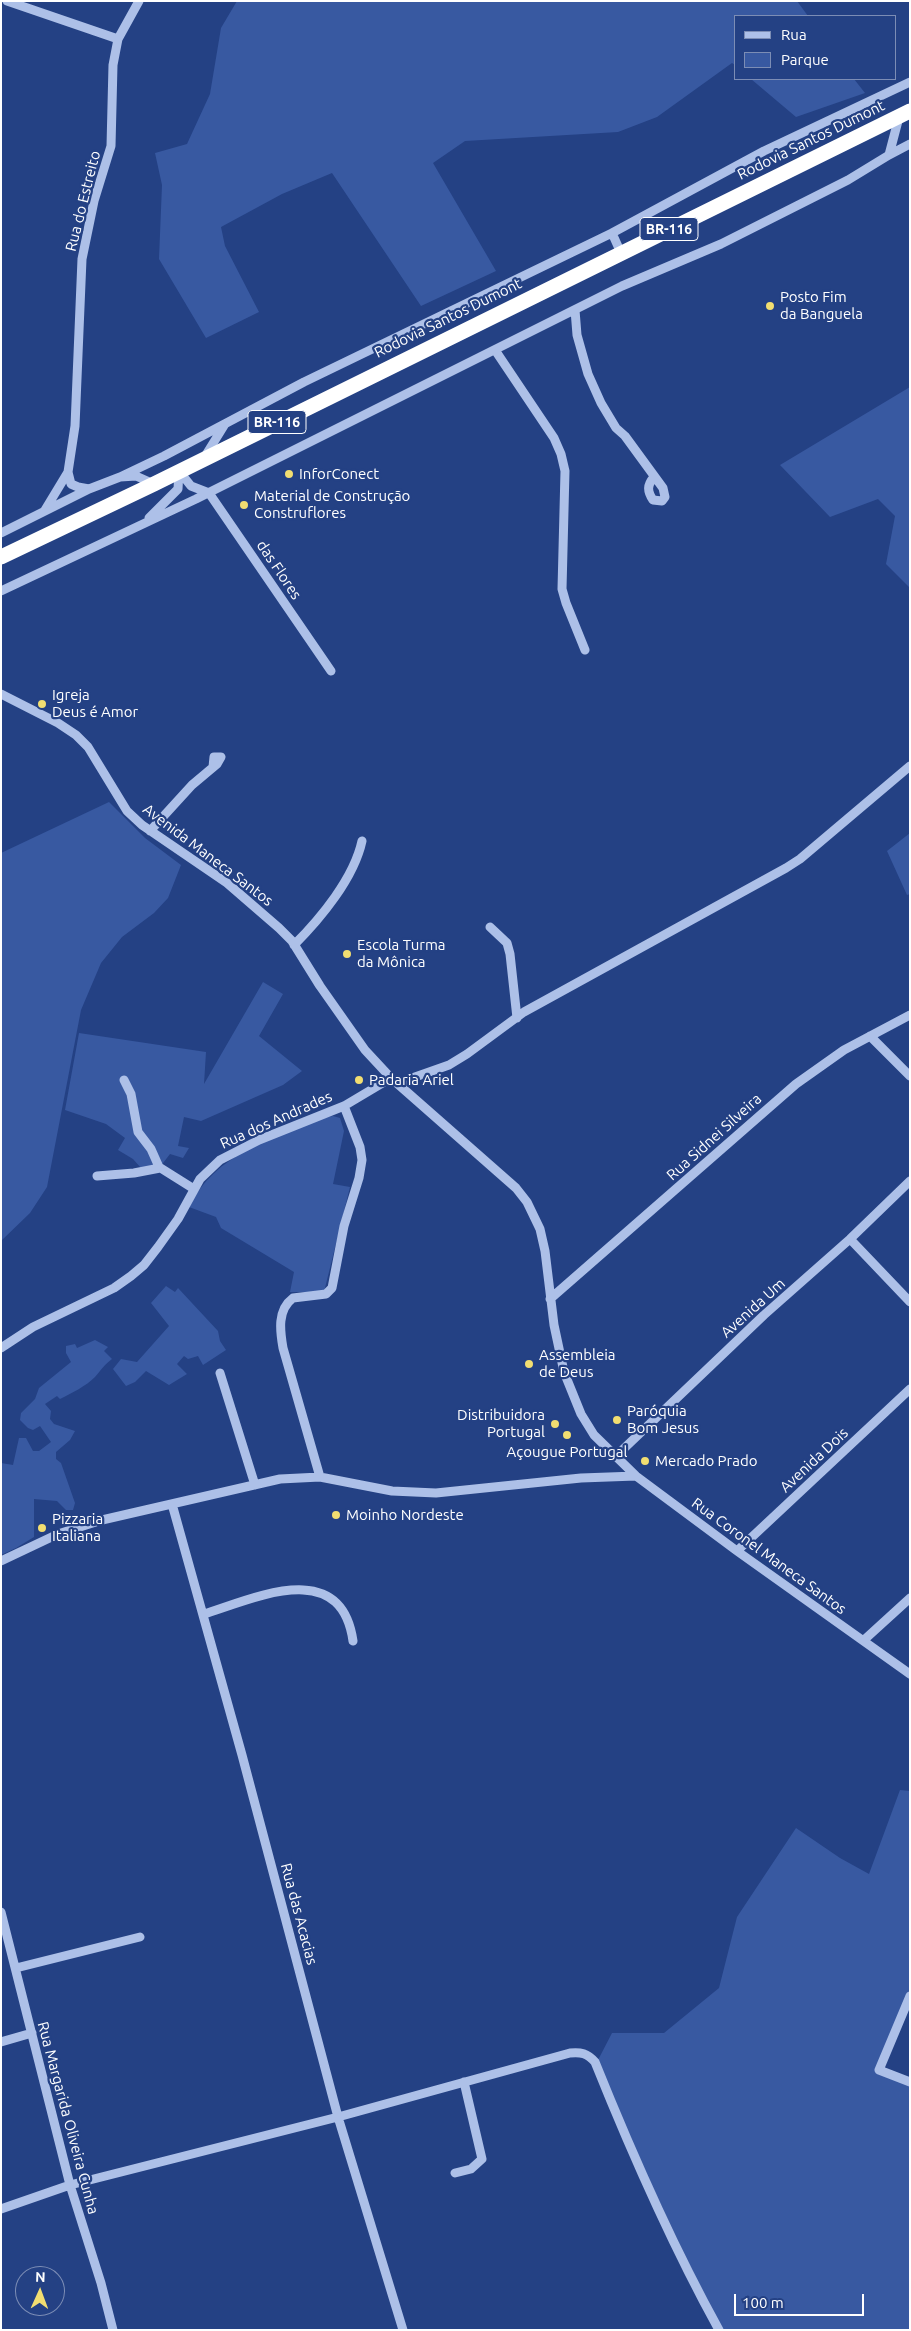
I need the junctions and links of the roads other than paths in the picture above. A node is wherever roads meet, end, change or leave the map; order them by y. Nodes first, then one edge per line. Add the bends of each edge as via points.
1 (7, 1) edge
2 (139, 1) edge
3 (118, 39) junction
4 (910, 82) edge
5 (905, 114) edge
6 (910, 144) edge
7 (889, 155) junction
8 (612, 232) junction
9 (621, 253) junction
10 (575, 310) junction
11 (494, 350) junction
12 (225, 424) junction
13 (204, 458) junction
14 (179, 471) junction
15 (68, 472) junction
16 (120, 477) junction
17 (654, 477) dead end
18 (154, 484) junction
19 (89, 489) junction
20 (209, 492) junction
21 (45, 510) junction
22 (143, 524) junction
23 (1, 533) edge
24 (1, 557) edge
25 (1, 590) edge
26 (585, 650) dead end
27 (331, 670) dead end
28 (1, 694) edge
29 (910, 766) edge
30 (213, 767) dead end
31 (150, 831) junction
32 (362, 841) dead end
33 (490, 926) dead end
34 (294, 945) junction
35 (910, 1015) edge
36 (517, 1018) junction
37 (870, 1036) junction
38 (910, 1076) edge
39 (124, 1080) dead end
40 (394, 1080) junction
41 (344, 1106) junction
42 (160, 1168) junction
43 (97, 1176) dead end
44 (910, 1181) edge
45 (194, 1189) junction
46 (850, 1239) junction
47 (550, 1299) junction
48 (910, 1302) edge
49 (1, 1348) edge
50 (220, 1373) dead end
51 (910, 1389) edge
52 (615, 1457) junction
53 (636, 1476) junction
54 (320, 1477) junction
55 (255, 1485) junction
56 (172, 1504) junction
57 (737, 1551) junction
58 (1, 1561) edge
59 (910, 1598) edge
60 (204, 1614) junction
61 (864, 1640) junction
62 (353, 1642) dead end
63 (910, 1674) edge
64 (1, 1912) edge
65 (140, 1937) dead end
66 (16, 1968) junction
67 (910, 1996) edge
68 (32, 2033) junction
69 (1, 2042) edge
70 (464, 2082) junction
71 (910, 2082) edge
72 (338, 2117) junction
73 (455, 2173) dead end
74 (70, 2185) junction
75 (1, 2209) edge
76 (113, 2330) edge
77 (403, 2330) edge
78 (719, 2330) edge

1 - 3 street
2 - 3 street, Rua do Estreito
3 - 15 street, Rua do Estreito via 113,65 111,146 94,201 82,259 75,426
4 - 8 street via 764,151
5 - 7 street
5 - 9 highway, Rodovia Santos Dumont / BR-116
6 - 7 street
7 - 10 street via 848,180 721,244 622,286
8 - 9 street
8 - 12 street via 304,382
9 - 13 highway, Rodovia Santos Dumont / BR-116
10 - 11 street
10 - 17 street via 577,334 598,397 616,428
11 - 20 street
11 - 26 street via 562,454 565,471 562,589
12 - 13 street
12 - 16 street
13 - 14 highway, Rodovia Santos Dumont / BR-116
14 - 18 highway, Rodovia Santos Dumont / BR-116
14 - 20 street, das Flores via 191,486
14 - 22 street via 178,489
15 - 19 street via 71,484
15 - 21 street
16 - 18 street via 136,476
16 - 19 street
18 - 24 highway, Rodovia Santos Dumont / BR-116
19 - 21 street
20 - 22 street
20 - 27 street, das Flores
21 - 23 street
22 - 25 street
28 - 31 street, Avenida Maneca Santos via 76,735 88,747 127,811
29 - 36 street, Rua dos Andrades via 786,868
30 - 31 street
31 - 34 street, Avenida Maneca Santos via 251,902
32 - 34 street via 352,868 321,915
33 - 36 street via 508,948
34 - 40 street, Avenida Maneca Santos via 365,1050
35 - 37 street, Rua Sidnei Silveira
36 - 40 street, Rua dos Andrades via 449,1065
37 - 38 street
37 - 47 street, Rua Sidnei Silveira via 822,1064 766,1108
39 - 42 street via 131,1094 138,1132
40 - 41 street, Rua dos Andrades
40 - 47 street, Avenida Maneca Santos via 516,1188 527,1202 543,1244
41 - 45 street, Rua dos Andrades via 231,1153 210,1168
41 - 54 street via 362,1160 332,1288 326,1294 293,1298 284,1310 280,1326 283,1348
42 - 43 street
42 - 45 street
44 - 46 street, Avenida Um
45 - 49 street, Rua dos Andrades via 158,1247 131,1276
46 - 48 street
46 - 52 street, Avenida Um
47 - 52 street, Avenida Maneca Santos via 558,1350 572,1394 594,1435
50 - 55 street
51 - 57 street, Avenida Dois
52 - 53 street, Rua Coronel Maneca Santos
53 - 54 street via 581,1478 436,1493 392,1491
53 - 57 street, Rua Coronel Maneca Santos
54 - 55 street via 294,1477
55 - 56 street
56 - 58 street via 82,1526
56 - 60 street, Rua das Acacias
57 - 61 street, Rua Coronel Maneca Santos
59 - 61 street
60 - 62 street via 280,1591 304,1589 316,1592 338,1606 351,1627
60 - 72 street, Rua das Acacias
61 - 63 street, Rua Coronel Maneca Santos
64 - 66 street, Rua Margarida Oliveira Cunha
65 - 66 street
66 - 68 street, Rua Margarida Oliveira Cunha
67 - 71 street via 879,2070
68 - 69 street
68 - 74 street, Rua Margarida Oliveira Cunha
70 - 72 street
70 - 73 street via 482,2158 471,2169
70 - 78 street via 570,2053 589,2055 660,2216
72 - 74 street
72 - 77 street, Rua das Acacias
74 - 75 street
74 - 76 street, Rua Margarida Oliveira Cunha

